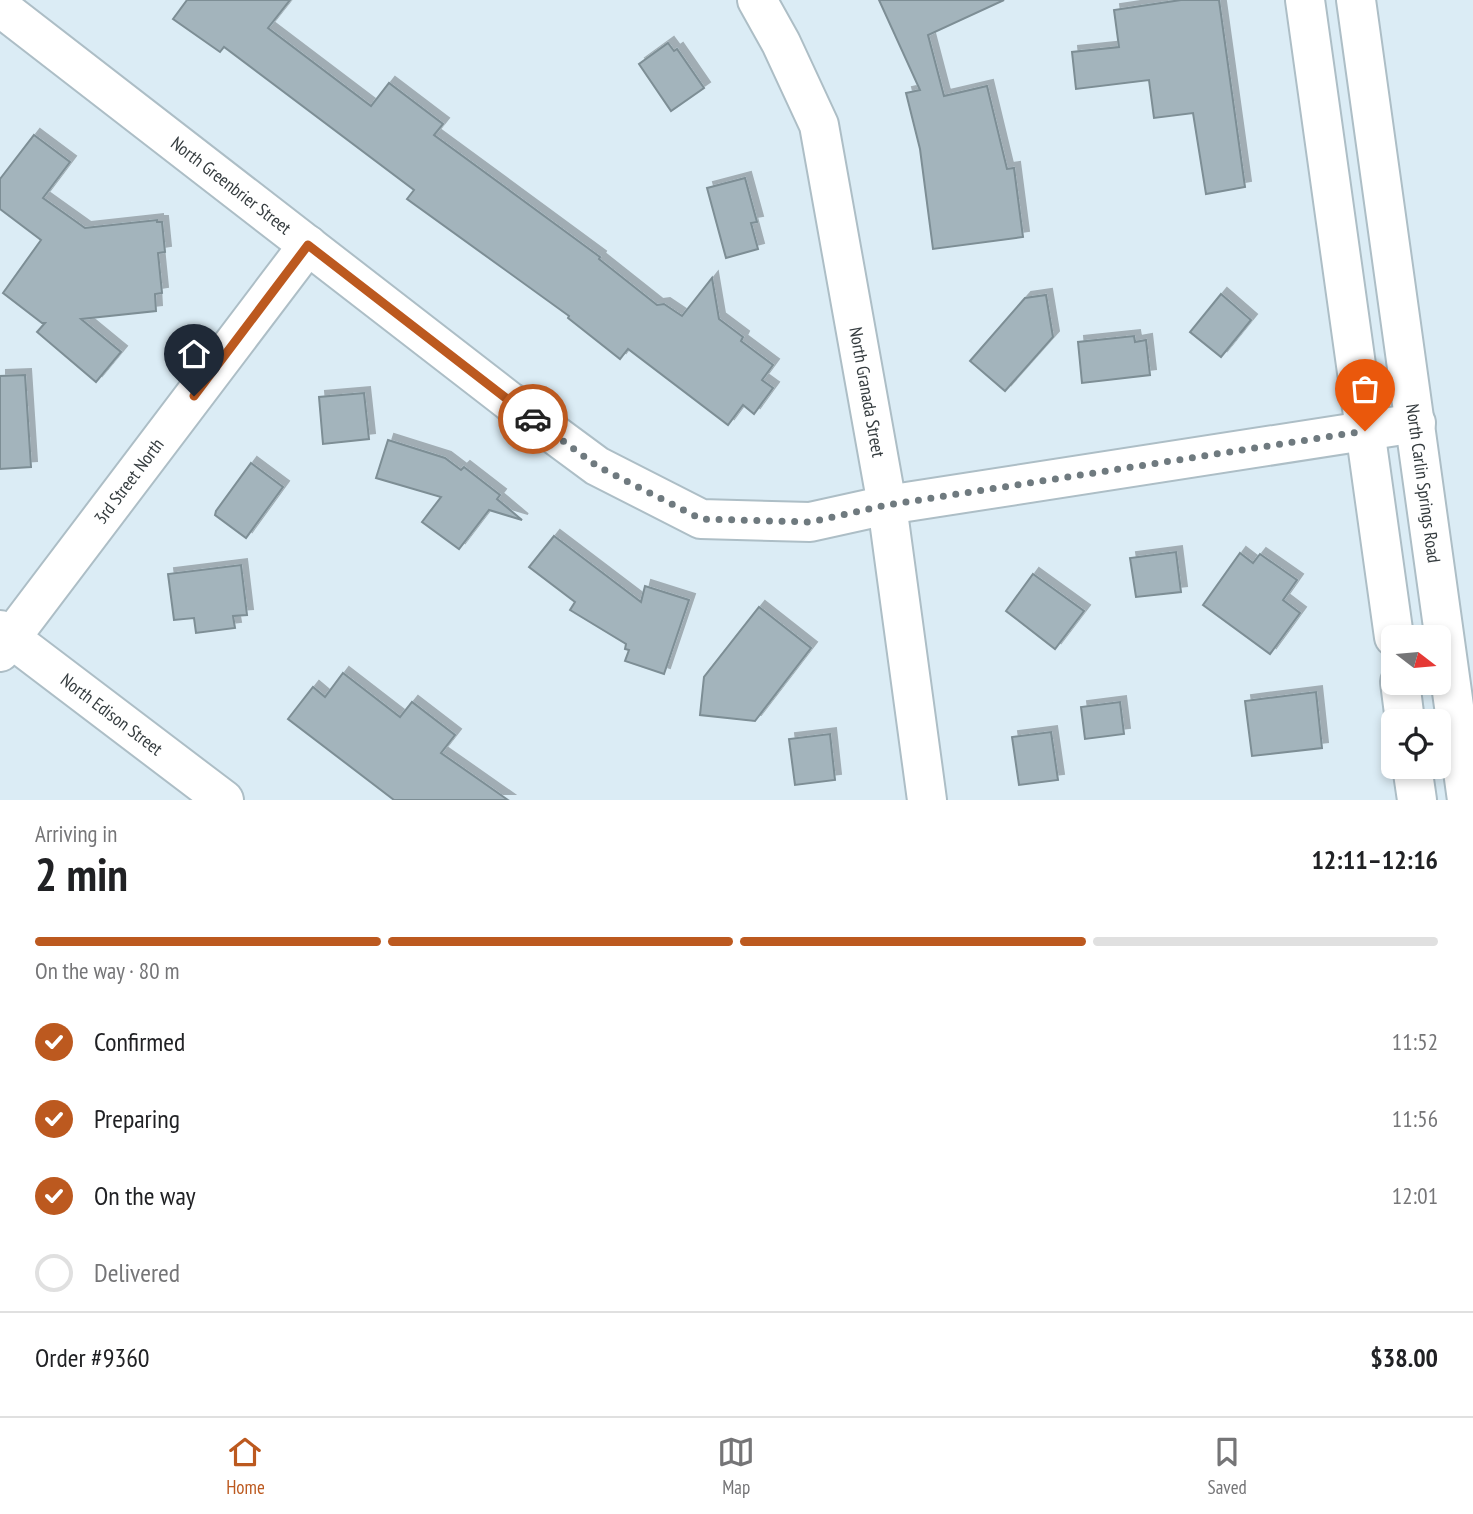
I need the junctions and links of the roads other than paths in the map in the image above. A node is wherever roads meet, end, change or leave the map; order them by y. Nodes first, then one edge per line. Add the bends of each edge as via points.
1 (757, 0) edge
2 (1305, 0) edge
3 (1356, 0) edge
4 (0, 7) edge
5 (308, 245) junction
6 (1416, 423) junction
7 (1365, 431) junction
8 (887, 505) junction
9 (1392, 625) edge
10 (3, 640) edge
11 (1414, 779) edge
12 (224, 800) edge
13 (927, 800) edge
14 (1416, 800) edge
15 (1467, 800) edge

1 - 8 street, North Granada Street via 819,125
2 - 7 street
3 - 6 street, North Carlin Springs Road
4 - 5 street, North Greenbrier Street
5 - 8 street, North Greenbrier Street via 597,466 701,519 810,522
5 - 10 street, 3rd Street North
6 - 7 street, North Greenbrier Street
6 - 15 street, North Carlin Springs Road
7 - 8 street, North Greenbrier Street
7 - 9 street
8 - 13 street, North Granada Street
10 - 12 street, North Edison Street
11 - 14 street

